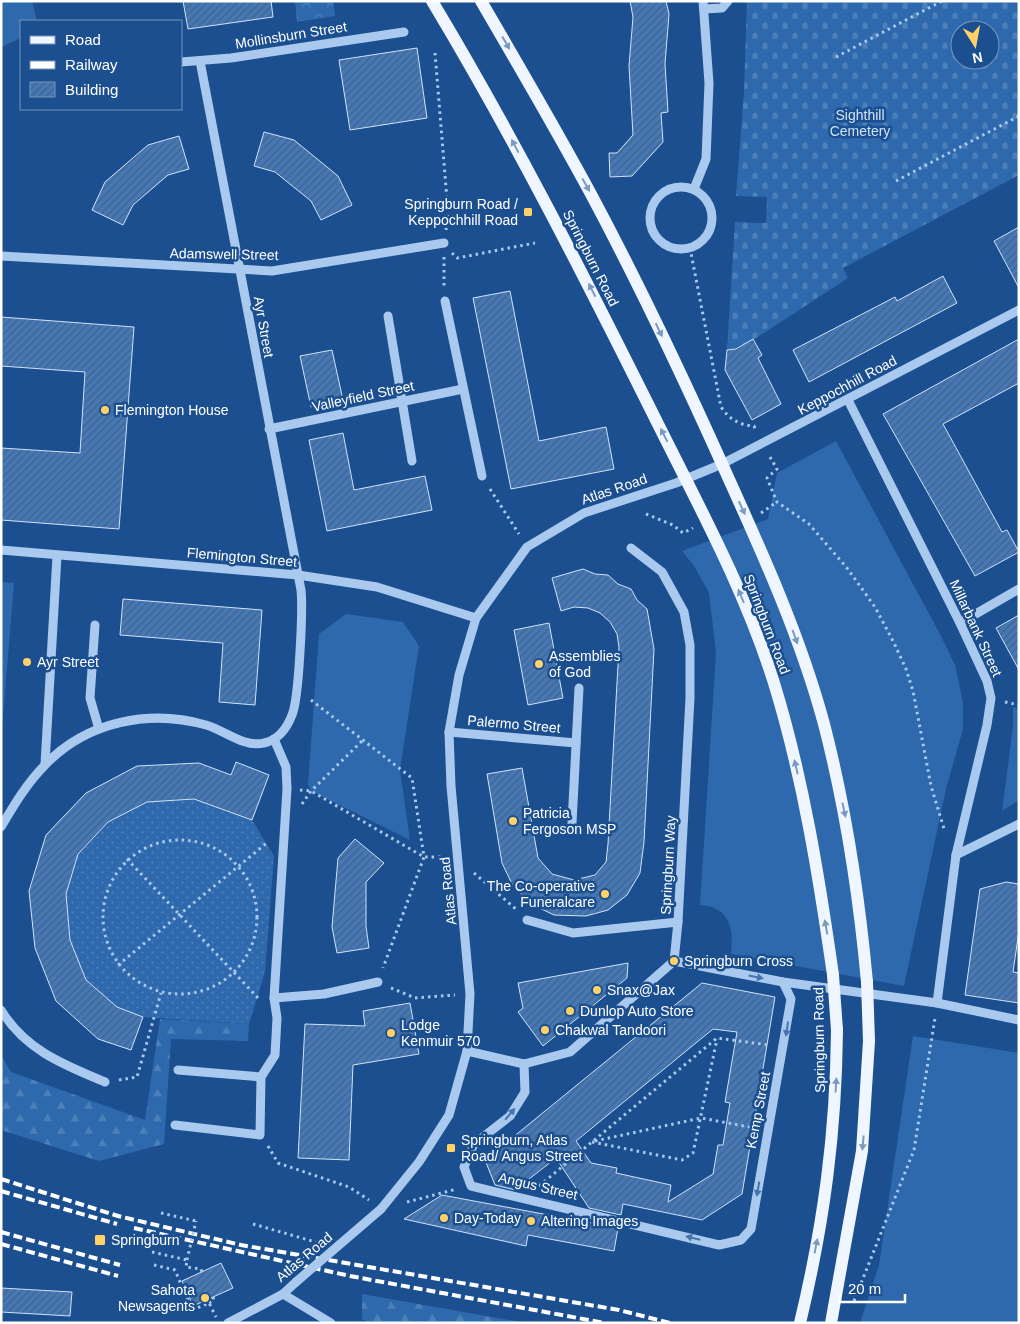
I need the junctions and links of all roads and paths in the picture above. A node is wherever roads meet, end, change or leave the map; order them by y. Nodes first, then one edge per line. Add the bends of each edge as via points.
1 (432, 1) edge
2 (481, 1) edge
3 (728, 1) edge
4 (942, 1) edge
5 (703, 5) edge
6 (404, 32) dead end
7 (435, 53) dead end
8 (836, 57) dead end
9 (200, 61) junction
10 (182, 62) edge
11 (1019, 116) edge
12 (896, 182) dead end
13 (694, 189) junction
14 (444, 243) junction
15 (536, 243) dead end
16 (690, 248) junction
17 (1, 256) edge
18 (239, 271) junction
19 (444, 301) joint
20 (1019, 310) edge
21 (388, 316) dead end
22 (463, 389) junction
23 (718, 395) junction
24 (848, 400) junction
25 (402, 402) junction
26 (695, 404) junction
27 (269, 430) junction
28 (763, 445) junction
29 (412, 461) dead end
30 (722, 464) junction
31 (482, 476) joint
32 (686, 479) junction
33 (527, 547) junction
34 (631, 548) dead end
35 (1, 550) edge
36 (57, 556) junction
37 (298, 575) junction
38 (1019, 590) edge
39 (476, 618) junction
40 (960, 623) junction
41 (95, 625) dead end
42 (579, 688) dead end
43 (296, 689) junction
44 (99, 729) junction
45 (449, 732) junction
46 (274, 739) junction
47 (363, 740) junction
48 (576, 744) junction
49 (45, 764) junction
50 (287, 789) junction
51 (311, 791) junction
52 (572, 823) dead end
53 (1019, 824) edge
54 (1, 827) edge
55 (285, 828) junction
56 (956, 855) junction
57 (424, 856) junction
58 (458, 858) junction
59 (127, 859) junction
60 (240, 865) junction
61 (180, 915) junction
62 (528, 920) joint
63 (678, 922) junction
64 (674, 960) junction
65 (118, 965) junction
66 (235, 974) junction
67 (378, 982) junction
68 (783, 982) junction
69 (161, 993) junction
70 (470, 994) junction
71 (274, 998) junction
72 (937, 1003) junction
73 (1, 1010) edge
74 (277, 1018) junction
75 (1019, 1020) edge
76 (717, 1038) junction
77 (784, 1047) junction
78 (467, 1051) junction
79 (524, 1064) junction
80 (178, 1070) dead end
81 (261, 1078) junction
82 (105, 1082) joint
83 (701, 1118) junction
84 (176, 1125) dead end
85 (768, 1130) junction
86 (260, 1135) junction
87 (592, 1142) junction
88 (471, 1186) junction
89 (525, 1197) junction
90 (381, 1209) junction
91 (161, 1213) dead end
92 (252, 1224) dead end
93 (296, 1237) dead end
94 (741, 1240) joint
95 (152, 1252) dead end
96 (187, 1260) junction
97 (154, 1265) dead end
98 (202, 1272) dead end
99 (283, 1294) junction
100 (213, 1297) dead end
101 (209, 1303) junction
102 (852, 1307) dead end
103 (218, 1323) edge
104 (228, 1323) edge
105 (331, 1323) edge
106 (800, 1323) edge
107 (830, 1323) edge

32 -> 1 main road, Springburn Road via 545,201
2 -> 26 main road, Springburn Road via 592,196
3 - 5 street via 722,8
4 - 8 path
5 - 13 street via 709,75 706,159
6 - 9 street, Mollinsburn Street
7 - 14 path via 448,212
9 - 10 street, Mollinsburn Street
9 - 18 street, Ayr Street
11 - 12 path
13 - 16 street via 708,201 713,219 707,236
13 - 16 street via 673,188 663,192 651,210 651,226 659,240 679,249
14 - 15 path via 457,258
14 - 18 street, Adamswell Street via 272,271
14 - 19 path
16 - 23 path
17 - 18 street, Adamswell Street
18 - 27 street, Ayr Street
19 - 22 street
20 - 24 street, Keppochhill Road
21 - 25 street
22 - 25 street, Valleyfield Street
22 - 31 street
23 - 26 path
23 - 28 path via 728,418 744,426 754,426
24 - 28 street, Keppochhill Road
24 - 40 street, Millarbank Street
25 - 27 street, Valleyfield Street
25 - 29 street
26 - 30 main road, Springburn Road
27 - 37 street, Ayr Street
28 - 30 street, Keppochhill Road
28 - 56 path via 777,469 767,478 778,502 809,524 847,568 875,607 906,669 936,807
30 - 32 street, Keppochhill Road
30 -> 107 main road, Springburn Road, bridge via 790,622 823,722 856,872 867,982 868,1041 862,1151
31 - 33 path
32 - 33 street, Atlas Road via 591,510
106 -> 32 main road, Springburn Road, bridge via 826,1198 834,1125 837,1030 833,975 801,792 776,690 742,598
33 - 39 street, Atlas Road
34 - 63 street, Springburn Way via 662,572 684,612 690,645
35 - 36 street, Flemington Street
36 - 37 street, Flemington Street
36 - 49 street
37 - 39 street, Flemington Street via 377,587
37 - 43 street, Ayr Street via 302,601
38 - 40 street
39 - 45 street, Atlas Road via 459,675
40 - 56 street, Millarbank Street via 987,680 991,698
41 - 44 street via 90,698
42 - 48 street, Palermo Street
43 - 46 street, Ayr Street via 293,715
43 - 47 path
44 - 46 street via 145,717 167,717 209,726 254,744
44 - 49 street via 78,739
45 - 48 street, Palermo Street
45 - 58 street, Atlas Road
46 - 50 street via 286,767
47 - 51 path
47 - 57 path via 412,778
48 - 52 street, Palermo Street
49 - 54 street
50 - 51 path
50 - 55 street
51 - 55 path
51 - 57 path
53 - 56 street
55 - 60 path
55 - 71 street
56 - 72 street, Millarbank Street
57 - 58 path
57 - 67 path
58 - 62 path
58 - 70 street, Atlas Road
59 - 60 path via 160,840 194,839
59 - 61 path
59 - 65 path via 114,874 103,903 104,935
60 - 61 path
60 - 66 path via 257,897 258,931 248,956
61 - 65 path
61 - 66 path
62 - 63 street via 573,932
63 - 64 street, Springburn Way
64 -> 68 street
64 - 79 street via 570,1052
65 - 69 path via 138,983
66 - 69 path via 207,991
66 - 74 path
67 - 70 path via 414,998
67 - 71 street via 324,994
68 - 72 street
68 -> 77 street, Kemp Street via 791,999
69 - 82 path via 138,1077
70 - 78 street, Atlas Road
71 - 74 street
72 - 75 street
72 - 102 path via 914,1150
73 - 82 street via 22,1037 43,1054
74 - 81 street via 275,1056
76 - 77 path
76 - 83 path
76 - 87 path
77 - 85 street, Kemp Street
78 - 79 street
78 - 90 street, Atlas Road via 449,1115 419,1162
88 -> 79 street via 464,1167 474,1144 510,1116 525,1092
80 - 81 street
81 - 86 street
83 - 85 path
83 - 87 path
83 - 87 path via 693,1153 682,1160
84 - 86 street
85 -> 94 street, Kemp Street via 751,1229
86 - 90 path via 278,1163 349,1187
87 - 89 path
88 - 89 street, Angus Street
88 - 90 path
94 -> 89 street, Angus Street via 719,1245
90 - 99 street, Atlas Road, bridge
91 - 96 path, bridge via 196,1221
92 - 93 path
95 - 96 path
96 - 98 path via 186,1267
97 - 101 path via 175,1270 192,1310
99 - 104 street, Atlas Road
99 - 105 street
100 - 101 path
101 - 103 path

